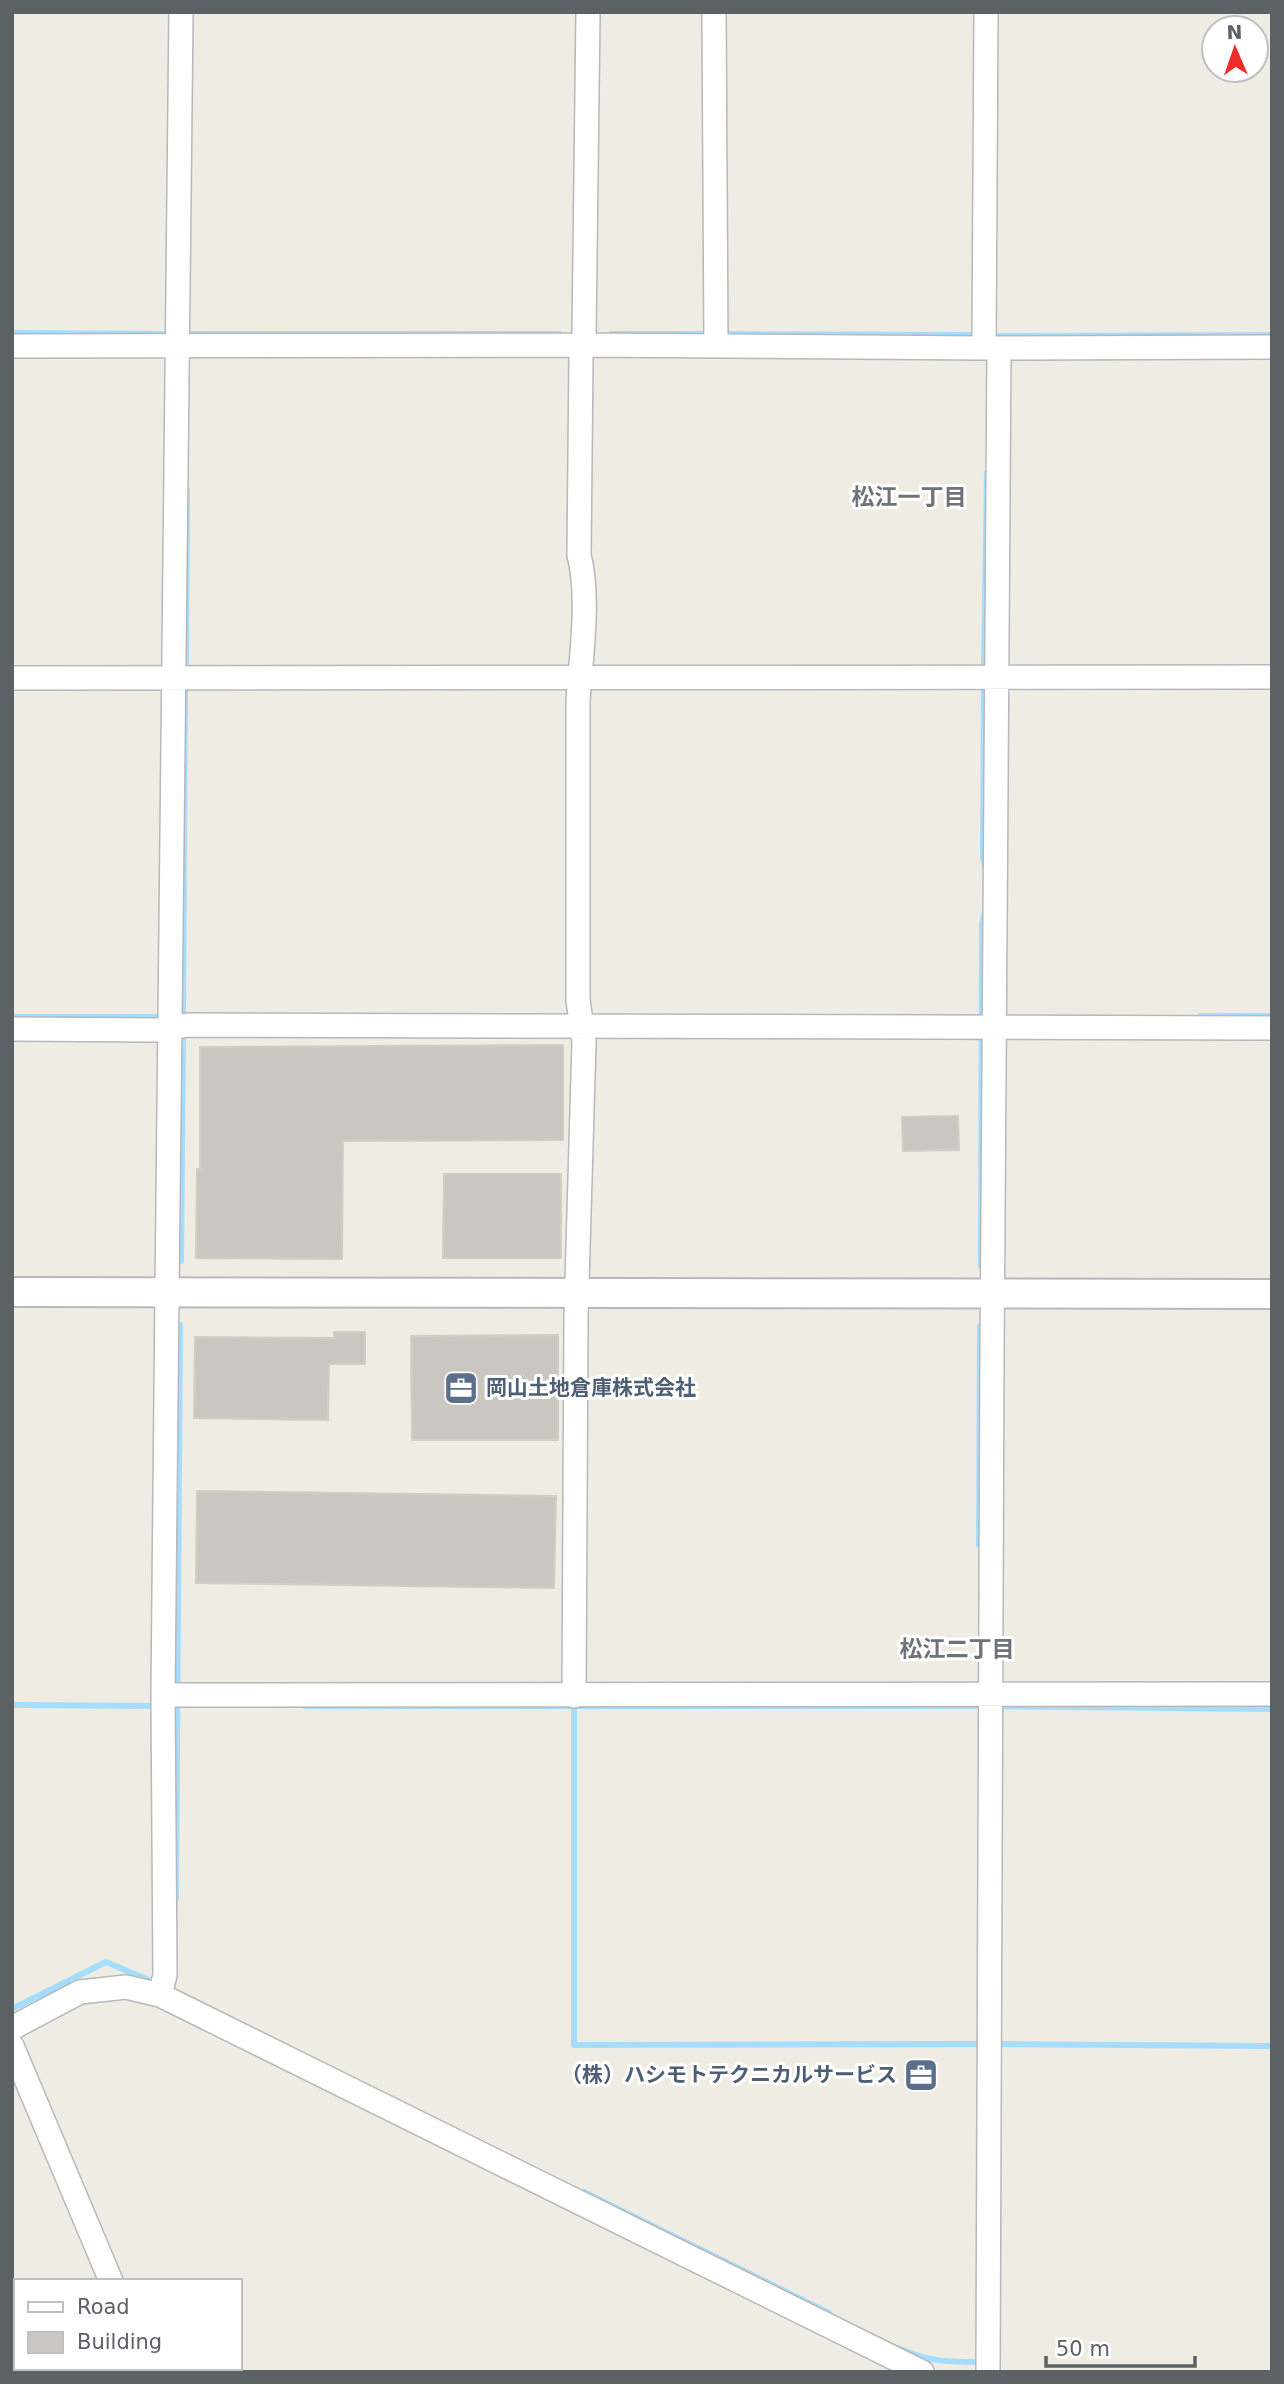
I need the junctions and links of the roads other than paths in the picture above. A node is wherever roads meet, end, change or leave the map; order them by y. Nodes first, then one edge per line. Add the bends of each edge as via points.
1 (181, 12) edge
2 (588, 12) edge
3 (714, 12) edge
4 (986, 12) edge
5 (583, 345) junction
6 (12, 346) edge
7 (178, 346) junction
8 (716, 346) junction
9 (1272, 347) edge
10 (991, 348) junction
11 (580, 677) junction
12 (997, 677) junction
13 (1272, 677) edge
14 (12, 678) edge
15 (172, 678) junction
16 (580, 1018) junction
17 (176, 1022) junction
18 (989, 1022) junction
19 (1272, 1028) edge
20 (12, 1029) edge
21 (12, 1292) edge
22 (167, 1293) junction
23 (577, 1293) junction
24 (994, 1294) junction
25 (1272, 1294) edge
26 (1272, 1694) edge
27 (574, 1696) junction
28 (170, 1700) junction
29 (984, 1700) junction
30 (162, 1986) junction
31 (12, 2028) edge
32 (12, 2046) edge
33 (110, 2279) edge
34 (922, 2372) edge
35 (988, 2372) edge

1 - 7 street
2 - 5 street
3 - 8 street
4 - 10 street
5 - 7 street
5 - 8 street
5 - 11 street
6 - 7 street
7 - 15 street
8 - 10 street
9 - 10 street
10 - 12 street
11 - 12 street
11 - 15 street
11 - 16 street
12 - 13 street
12 - 18 street
14 - 15 street
15 - 17 street
16 - 17 street
16 - 18 street
16 - 23 street via 584,1042
17 - 20 street via 157,1030
17 - 22 street
18 - 19 street
18 - 24 street
21 - 22 street
22 - 23 street
22 - 28 street
23 - 24 street
23 - 27 street
24 - 25 street
24 - 29 street
26 - 29 street
27 - 28 street
27 - 29 street
28 - 30 street
29 - 35 street
30 - 31 street via 80,1992
30 - 34 street
32 - 33 street

